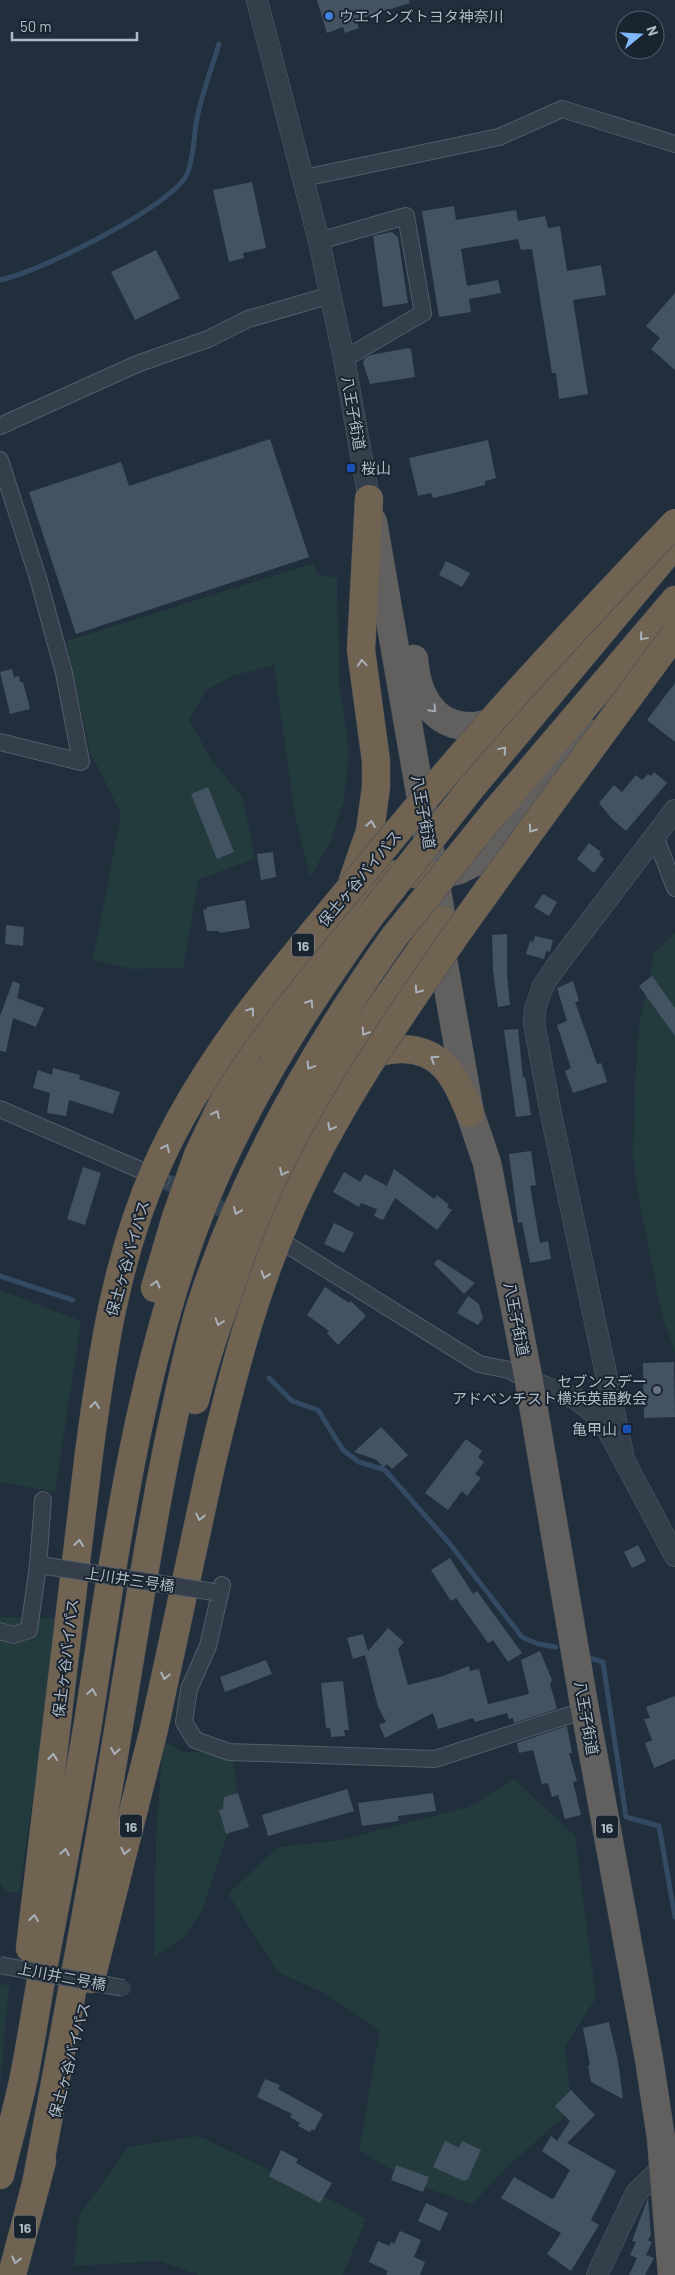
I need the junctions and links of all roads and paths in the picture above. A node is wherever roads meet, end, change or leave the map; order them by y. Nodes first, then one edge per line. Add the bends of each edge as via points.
1 (257, 0) edge
2 (675, 144) edge
3 (304, 178) junction
4 (319, 241) junction
5 (331, 295) junction
6 (344, 358) junction
7 (0, 426) edge
8 (0, 460) edge
9 (369, 498) junction
10 (675, 516) edge
11 (675, 523) edge
12 (675, 544) edge
13 (381, 567) junction
14 (675, 600) edge
15 (675, 628) edge
16 (675, 634) edge
17 (508, 714) junction
18 (0, 742) edge
19 (675, 810) edge
20 (426, 822) junction
21 (655, 836) junction
22 (435, 876) junction
23 (675, 888) edge
24 (442, 920) junction
25 (317, 948) junction
26 (337, 1075) junction
27 (0, 1109) edge
28 (470, 1113) junction
29 (487, 1163) junction
30 (165, 1181) tunnel mouth
31 (273, 1236) dead end
32 (529, 1381) junction
33 (623, 1454) junction
34 (43, 1500) dead end
35 (675, 1556) edge
36 (42, 1565) junction
37 (103, 1625) junction
38 (0, 1631) edge
39 (123, 1703) junction
40 (585, 1710) junction
41 (0, 1965) edge
42 (123, 1988) dead end
43 (668, 2136) edge
44 (664, 2166) junction
45 (0, 2174) edge
46 (37, 2179) junction
47 (12, 2275) edge
48 (597, 2275) edge
49 (672, 2275) edge

1 - 3 street, 八王子街道
2 - 3 street via 562,109 499,137
3 - 4 street, 八王子街道
4 - 5 street, 八王子街道
4 - 6 street via 406,216 423,313
5 - 6 street, 八王子街道
5 - 7 street via 248,319 208,340 137,364
6 - 9 street, 八王子街道
8 - 18 street via 59,654 80,762
9 - 13 highway, 八王子街道 / 16
25 -> 9 highway, 16 via 344,902 365,849 376,787 376,760 361,650
10 - 17 highway, 16
45 -> 11 highway, 保土ヶ谷バイパス / 16, bridge via 15,2076 89,1453 108,1322 132,1232 170,1140 207,1072 260,998 474,740
37 -> 12 highway, 16, bridge via 130,1461 174,1286 219,1169 272,1064 338,960 371,915
13 -> 17 highway, 16 via 406,619 418,686 433,710 456,726 474,728
13 - 20 highway, 八王子街道 / 16
14 -> 39 highway, 16, bridge via 494,813 394,938 333,1028 290,1100 244,1195 200,1309 163,1470
15 - 22 highway, 16 via 491,850 474,864
16 -> 46 highway, 保土ヶ谷バイパス / 16, bridge via 398,1018 334,1122 272,1254 237,1359 122,1864
17 - 20 highway, 16 via 443,789
19 - 21 street
20 - 22 highway, 八王子街道 / 16
21 - 23 street
21 - 33 street via 547,980 535,1010 534,1023
22 - 24 highway, 八王子街道 / 16
22 - 25 highway, 16 via 395,873 380,877 356,898
24 -> 26 highway, 16
24 - 28 highway, 八王子街道 / 16 via 439,937
24 - 29 highway, 八王子街道 / 16 via 453,932 485,1110
37 -> 25 highway, 16 via 118,1449 137,1358 176,1217 214,1119 247,1052
28 -> 26 highway via 455,1080 443,1065 429,1055 410,1049 390,1049 363,1059
26 -> 39 highway, 16 via 308,1122 287,1165 223,1311 198,1387
27 - 30 street
28 - 29 highway, 八王子街道 / 16
29 - 32 highway, 八王子街道 / 16
31 - 32 street via 479,1364 509,1370
32 - 33 street via 588,1406 602,1419
32 - 40 highway, 八王子街道 / 16
33 - 35 street
34 - 36 street
36 - 38 street via 29,1630 13,1635
36 - 40 street, 上川井三号橋, bridge via 219,1590 208,1646 189,1689 184,1722 195,1740 229,1752 435,1759
45 -> 37 highway, 16 via 24,2078
39 -> 46 highway, 16
40 - 43 highway, 八王子街道 / 16
41 - 42 street, 上川井二号橋, bridge
43 - 44 highway, 八王子街道 / 16
44 - 48 street via 636,2193
44 - 49 highway, 八王子街道 / 16
46 -> 47 highway, 保土ヶ谷バイパス / 16

